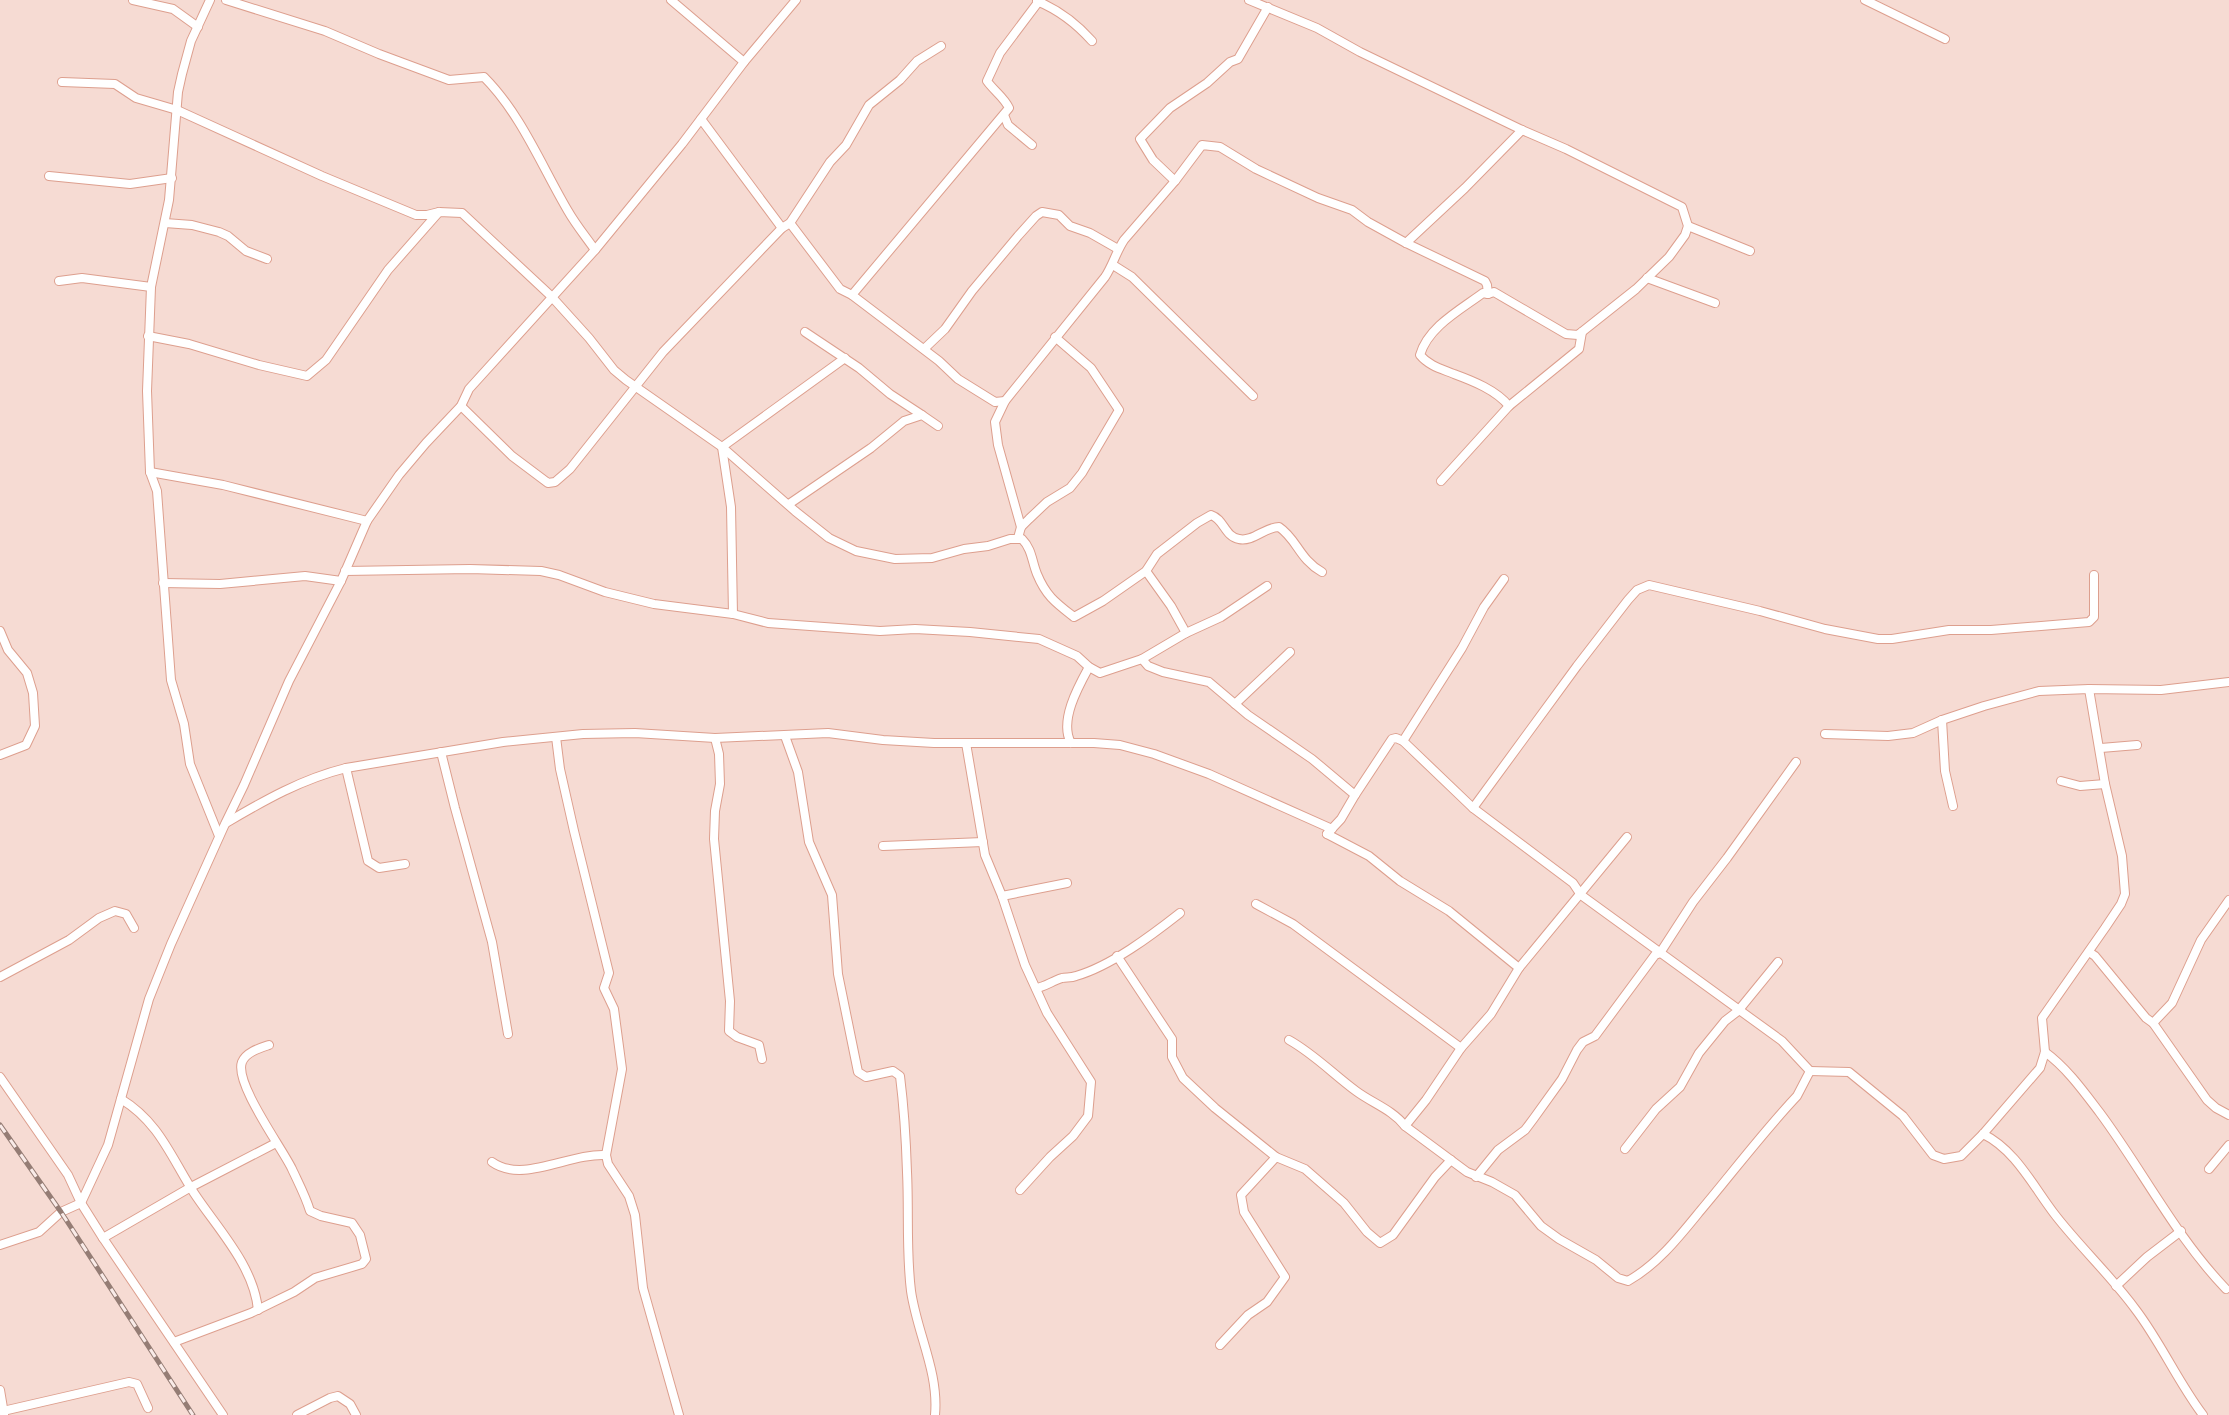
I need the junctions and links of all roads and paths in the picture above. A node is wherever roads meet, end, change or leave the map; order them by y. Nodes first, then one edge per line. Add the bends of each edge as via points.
1 (132, 0) edge
2 (210, 0) edge
3 (226, 0) edge
4 (671, 0) edge
5 (796, 0) edge
6 (1249, 0) edge
7 (1864, 0) edge
8 (1037, 1) edge
9 (1268, 7) junction
10 (198, 27) junction
11 (1946, 39) dead end
12 (1092, 41) dead end
13 (941, 46) dead end
14 (744, 62) junction
15 (62, 82) dead end
16 (177, 110) junction
17 (1004, 115) junction
18 (701, 119) junction
19 (1522, 130) junction
20 (1032, 145) dead end
21 (50, 176) dead end
22 (172, 178) junction
23 (1175, 181) junction
24 (439, 212) junction
25 (165, 223) junction
26 (790, 223) junction
27 (1688, 226) junction
28 (782, 228) junction
29 (1406, 243) junction
30 (1118, 249) junction
31 (595, 250) junction
32 (1750, 251) dead end
33 (267, 259) dead end
34 (1113, 265) junction
35 (1647, 278) junction
36 (59, 282) dead end
37 (151, 287) junction
38 (1488, 294) junction
39 (852, 295) junction
40 (551, 297) junction
41 (1715, 303) dead end
42 (805, 332) dead end
43 (1582, 332) junction
44 (148, 336) junction
45 (1055, 337) junction
46 (924, 350) junction
47 (845, 358) junction
48 (635, 387) junction
49 (1253, 396) dead end
50 (1005, 401) junction
51 (461, 405) junction
52 (1509, 406) junction
53 (922, 415) junction
54 (938, 426) dead end
55 (722, 447) junction
56 (150, 472) junction
57 (1441, 482) dead end
58 (789, 504) junction
59 (367, 521) junction
60 (1021, 527) junction
61 (1018, 538) junction
62 (345, 571) junction
63 (1146, 571) junction
64 (1322, 572) dead end
65 (2094, 575) dead end
66 (1504, 579) dead end
67 (341, 581) junction
68 (163, 583) junction
69 (1267, 586) dead end
70 (733, 614) junction
71 (0, 631) edge
72 (1186, 633) junction
73 (1290, 651) dead end
74 (1142, 659) junction
75 (1089, 667) junction
76 (2229, 682) edge
77 (2089, 689) junction
78 (1235, 704) junction
79 (1942, 720) junction
80 (1825, 734) dead end
81 (785, 736) junction
82 (555, 737) junction
83 (715, 738) junction
84 (1403, 741) junction
85 (966, 743) junction
86 (1071, 743) junction
87 (2137, 745) dead end
88 (2101, 748) junction
89 (441, 752) junction
90 (0, 755) edge
91 (1796, 762) dead end
92 (346, 768) junction
93 (2061, 781) dead end
94 (2105, 784) junction
95 (1354, 795) junction
96 (1953, 806) dead end
97 (1473, 808) junction
98 (225, 824) junction
99 (1327, 834) junction
100 (219, 836) junction
101 (1627, 837) dead end
102 (983, 842) junction
103 (883, 846) dead end
104 (405, 864) dead end
105 (1067, 883) dead end
106 (1581, 895) junction
107 (1002, 896) junction
108 (2229, 900) edge
109 (1256, 904) dead end
110 (1180, 913) dead end
111 (134, 927) dead end
112 (2089, 952) junction
113 (1660, 953) junction
114 (1117, 956) junction
115 (1778, 962) dead end
116 (1519, 968) junction
117 (0, 977) edge
118 (1035, 988) junction
119 (1738, 1011) junction
120 (2153, 1023) junction
121 (508, 1034) dead end
122 (1289, 1040) dead end
123 (269, 1045) dead end
124 (1461, 1048) junction
125 (2045, 1052) junction
126 (762, 1059) dead end
127 (1810, 1071) junction
128 (0, 1077) edge
129 (121, 1099) junction
130 (2229, 1115) edge
131 (1405, 1126) junction
132 (1983, 1134) junction
133 (276, 1143) junction
134 (2229, 1145) edge
135 (1625, 1149) dead end
136 (606, 1155) junction
137 (1276, 1157) junction
138 (1451, 1160) junction
139 (492, 1162) dead end
140 (2209, 1169) dead end
141 (1476, 1177) junction
142 (191, 1187) junction
143 (1020, 1190) dead end
144 (81, 1203) junction
145 (2181, 1231) junction
146 (103, 1238) junction
147 (0, 1245) edge
148 (2116, 1286) junction
149 (2226, 1289) dead end
150 (258, 1310) junction
151 (174, 1342) junction
152 (1220, 1345) dead end
153 (0, 1390) edge
154 (148, 1408) dead end
155 (4, 1413) edge
156 (223, 1415) edge
157 (297, 1415) edge
158 (356, 1415) edge
159 (679, 1415) edge
160 (935, 1415) edge
161 (2203, 1415) edge

1 - 10 street via 173,9
2 - 10 street
3 - 31 street via 332,34 449,80 484,77 498,91
4 - 14 street
5 - 14 street
6 - 9 street
7 - 11 street
8 - 12 street via 1062,13
8 - 17 street via 1000,53 987,81 1009,108
9 - 19 street
9 - 23 street via 1238,59 1170,108 1140,139 1153,160
10 - 16 street via 182,74
13 - 26 street via 917,61 869,105 846,145 830,162
14 - 18 street
15 - 16 street via 115,84 136,98
16 - 22 street
16 - 24 street via 416,215
17 - 20 street via 1008,125
17 - 39 street
18 - 28 street
18 - 31 street
19 - 27 street via 1682,207
19 - 29 street
21 - 22 street via 130,184
22 - 25 street
23 - 29 street via 1202,145 1220,147 1256,169 1352,210
23 - 30 street
24 - 40 street via 462,213
24 - 44 street via 388,270 326,360 307,376
25 - 33 street via 219,232 246,251
25 - 37 street
26 - 28 street
26 - 39 street via 840,289
27 - 32 street
27 - 35 street via 1669,257
28 - 48 street via 663,352
29 - 38 street via 1480,277
30 - 34 street
30 - 46 street via 1070,226 1059,215 1042,212
31 - 40 street
34 - 45 street
34 - 49 street via 1132,277
35 - 41 street
35 - 43 street
36 - 37 street via 93,279
37 - 44 street
38 - 43 street via 1494,292 1566,334
38 - 52 street via 1483,293 1449,318 1425,342 1420,355 1426,362 1497,395
39 - 46 street
40 - 48 street via 614,370
40 - 51 street via 469,389
42 - 47 street
43 - 52 street via 1579,349
44 - 56 street
45 - 50 street
45 - 60 street via 1091,368 1119,410 1070,488 1047,502
46 - 50 street via 984,396 995,402
47 - 53 street
47 - 55 street
48 - 51 street via 555,483 548,483 512,456
48 - 55 street
50 - 60 street via 995,422
51 - 59 street via 426,443
52 - 57 street
53 - 54 street
53 - 58 street via 904,421
55 - 58 street
55 - 70 street via 731,507
56 - 59 street via 223,485
56 - 68 street via 157,490
58 - 61 street via 844,546 895,559 932,558
59 - 62 street
60 - 61 street
61 - 63 street via 1028,545 1047,594 1074,617
62 - 67 street
62 - 70 street via 541,571 654,604
63 - 64 street via 1157,554 1211,515 1239,539 1279,527 1288,533 1302,556
63 - 72 street
65 - 97 street via 2094,617 2089,622 1948,630 1892,639 1825,629 1643,586 1583,657
66 - 84 street
67 - 68 street via 305,576 220,584
67 - 98 street via 289,681
68 - 100 street via 171,680 190,764
69 - 72 street via 1221,617
70 - 75 street via 809,627 926,630 1039,639 1067,651
71 - 90 street via 8,650 27,673 35,726 26,745
72 - 74 street
73 - 78 street
74 - 75 street via 1100,673
74 - 78 street via 1162,672 1209,682
75 - 86 street via 1067,722
76 - 77 street via 2162,690
77 - 79 street via 2039,691
77 - 88 street
78 - 95 street via 1312,759
79 - 80 street via 1913,732 1888,736
79 - 96 street via 1945,771
81 - 83 street
81 - 85 street via 828,733 883,740
81 - 160 street via 798,772 809,842 832,895 838,974 858,1072 866,1077 893,1071 900,1076 911,1284 917,1323 935,1382
82 - 83 street via 634,732
82 - 89 street
82 - 136 street via 609,973 604,988 614,1009 622,1069
83 - 126 street via 720,784 714,839 730,1001 729,1031 759,1045
84 - 95 street via 1392,739
84 - 97 street
85 - 86 street
85 - 102 street
86 - 99 street via 1120,745 1154,754 1332,829
87 - 88 street
88 - 94 street
89 - 92 street
89 - 121 street via 492,942
91 - 113 street
92 - 98 street via 321,774 271,796
92 - 104 street via 368,861 379,868
93 - 94 street via 2080,786
94 - 112 street via 2122,856 2125,894
95 - 99 street
97 - 106 street via 1573,883
98 - 100 street
99 - 116 street via 1369,856 1449,911
100 - 129 street via 149,999
101 - 106 street
102 - 103 street
102 - 107 street
105 - 107 street
106 - 113 street
106 - 116 street
107 - 118 street
108 - 120 street via 2201,940 2172,1003
109 - 124 street via 1293,924
110 - 114 street
111 - 117 street via 126,914 115,911
112 - 120 street
112 - 125 street via 2042,1018
113 - 119 street
113 - 141 street via 1634,980 1595,1036 1583,1042 1525,1130 1502,1146
114 - 118 street via 1075,976
114 - 137 street via 1172,1039 1172,1057 1183,1078
115 - 119 street
116 - 124 street via 1491,1014
118 - 143 street via 1091,1083 1088,1116
119 - 127 street via 1782,1041
119 - 135 street via 1725,1021 1680,1087 1656,1109
120 - 130 street via 2207,1100
122 - 131 street
123 - 133 street via 246,1056 241,1070
124 - 131 street
125 - 132 street via 2040,1068
125 - 145 street via 2057,1061 2115,1132
127 - 132 street via 1850,1072 1903,1116 1933,1155 1944,1159 1961,1156
127 - 141 street via 1797,1096 1680,1236 1657,1261 1628,1281 1558,1239 1541,1226 1515,1195
128 - 144 street via 68,1175
129 - 142 street via 156,1130
129 - 144 street via 108,1145
131 - 138 street
132 - 148 street via 2010,1154
133 - 142 street
133 - 150 street via 310,1211 352,1223 360,1235 366,1259 362,1264 315,1278
134 - 140 street
136 - 139 street via 511,1171
136 - 159 street via 635,1215 643,1288
137 - 138 street via 1305,1169 1344,1203 1380,1243 1393,1235
137 - 152 street via 1241,1195 1244,1212 1285,1277 1267,1302 1248,1315
138 - 141 street
142 - 146 street
142 - 150 street via 243,1266
144 - 146 street
144 - 147 street via 61,1212 39,1232
145 - 148 street
145 - 149 street
146 - 151 street
148 - 161 street via 2137,1311
150 - 151 street
151 - 156 street
153 - 155 street
154 - 155 street via 137,1384 129,1382
157 - 158 street via 338,1396 350,1404

